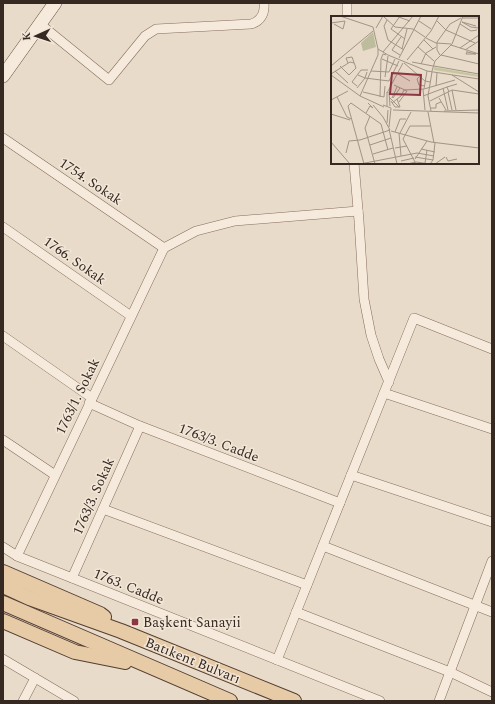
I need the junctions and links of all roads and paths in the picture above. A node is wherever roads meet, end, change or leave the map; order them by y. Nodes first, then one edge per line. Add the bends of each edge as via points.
1 (55, 3) edge
2 (264, 3) edge
3 (347, 3) edge
4 (347, 16) edge
5 (40, 24) junction
6 (3, 76) edge
7 (3, 138) edge
8 (354, 164) edge
9 (358, 211) junction
10 (3, 227) edge
11 (164, 248) junction
12 (131, 316) junction
13 (3, 336) edge
14 (492, 349) edge
15 (389, 382) junction
16 (384, 393) junction
17 (91, 400) junction
18 (140, 426) junction
19 (492, 429) edge
20 (3, 440) edge
21 (55, 475) junction
22 (351, 475) junction
23 (340, 503) junction
24 (103, 509) junction
25 (492, 522) edge
26 (323, 546) junction
27 (3, 547) edge
28 (16, 556) junction
29 (492, 561) edge
30 (3, 572) edge
31 (72, 578) junction
32 (3, 586) edge
33 (307, 586) junction
34 (3, 603) edge
35 (476, 606) junction
36 (296, 612) junction
37 (492, 612) edge
38 (3, 621) edge
39 (120, 631) junction
40 (3, 659) edge
41 (277, 660) junction
42 (153, 668) junction
43 (450, 672) junction
44 (35, 678) junction
45 (492, 692) edge
46 (213, 698) edge
47 (22, 701) edge
48 (74, 701) edge
49 (230, 701) edge
50 (294, 701) edge
51 (380, 701) edge
52 (439, 701) edge

1 - 5 main road
2 - 5 street via 261,18 251,24 156,29 145,36 109,80
3 - 4 street
5 - 6 main road
7 - 11 street, 1754. Sokak
8 - 9 street
9 - 11 street via 235,221 196,231
9 - 15 street via 364,299 371,335
10 - 12 street, 1766. Sokak
11 - 12 street, 1763/1. Sokak
12 - 17 street, 1763/1. Sokak
13 - 17 street, 1763/3. Cadde
14 - 15 street via 414,318
15 - 16 street
16 - 19 street
16 - 22 street
17 - 18 street, 1763/3. Cadde
17 - 21 street, 1763/1. Sokak
18 - 23 street, 1763/3. Cadde
18 - 24 street, 1763/3. Sokak
20 - 21 street
21 - 28 street, 1763/1. Sokak
22 - 23 street
22 - 25 street
23 - 26 street
24 - 31 street, 1763/3. Sokak
24 - 33 street
26 - 33 street
26 - 35 street
27 - 28 street, 1763. Cadde
28 - 31 street, 1763. Cadde
29 - 35 street
30 - 39 main road via 100,614
31 - 41 street, 1763. Cadde
32 - 39 main road, Batıkent Bulvarı
33 - 36 street
34 - 42 main road, Batıkent Bulvarı
35 - 37 street
35 - 43 street
36 - 41 street
36 - 43 street
38 - 42 main road via 75,652
39 - 50 main road, Batıkent Bulvarı
40 - 44 street
41 - 51 street, 1763. Cadde
42 - 46 main road, Batıkent Bulvarı
43 - 45 street
43 - 52 street
44 - 47 street
44 - 48 street
46 - 49 main road, Batıkent Bulvarı

